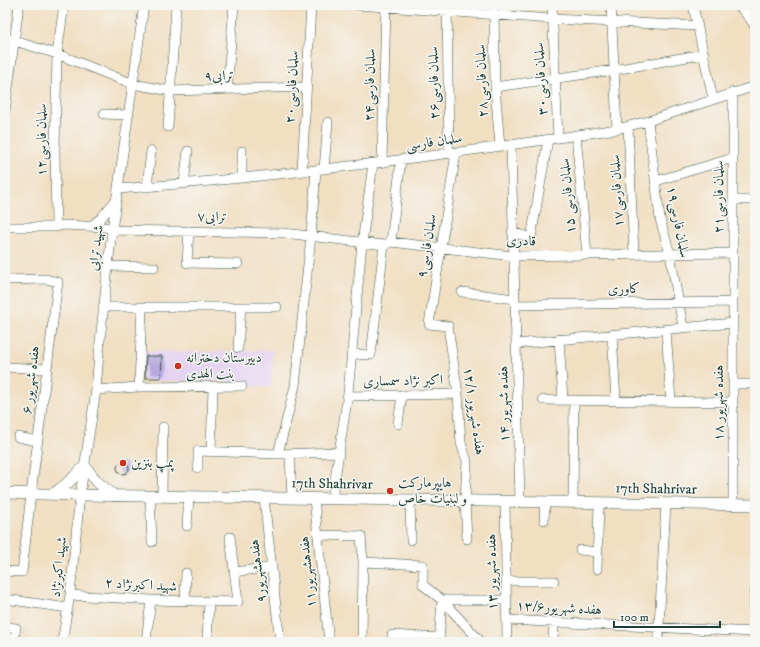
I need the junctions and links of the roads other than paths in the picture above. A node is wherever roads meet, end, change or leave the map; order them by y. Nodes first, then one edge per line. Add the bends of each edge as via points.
1 (19, 5) edge
2 (64, 5) edge
3 (144, 5) edge
4 (176, 5) edge
5 (234, 5) edge
6 (311, 5) edge
7 (358, 5) edge
8 (494, 5) edge
9 (552, 5) edge
10 (611, 5) edge
11 (694, 5) edge
12 (386, 6) edge
13 (738, 6) edge
14 (447, 8) edge
15 (755, 11) edge
16 (494, 15) junction
17 (552, 19) junction
18 (612, 22) junction
19 (698, 26) junction
20 (755, 27) edge
21 (5, 38) edge
22 (15, 41) junction
23 (57, 54) junction
24 (704, 54) junction
25 (614, 70) junction
26 (556, 78) junction
27 (755, 78) edge
28 (133, 84) junction
29 (306, 87) junction
30 (495, 87) junction
31 (751, 87) edge
32 (227, 90) junction
33 (171, 91) junction
34 (734, 92) junction
35 (713, 99) junction
36 (5, 112) edge
37 (104, 114) dead end
38 (128, 115) junction
39 (648, 121) junction
40 (328, 122) dead end
41 (628, 126) junction
42 (168, 127) dead end
43 (617, 129) junction
44 (576, 135) junction
45 (558, 138) junction
46 (548, 140) junction
47 (511, 145) junction
48 (500, 146) junction
49 (151, 151) dead end
50 (188, 151) dead end
51 (242, 151) dead end
52 (452, 153) junction
53 (734, 158) junction
54 (401, 160) junction
55 (378, 164) junction
56 (320, 170) junction
57 (302, 172) junction
58 (242, 178) junction
59 (656, 181) junction
60 (184, 184) junction
61 (147, 187) junction
62 (118, 189) junction
63 (117, 199) junction
64 (733, 200) junction
65 (755, 200) edge
66 (91, 226) junction
67 (56, 227) junction
68 (5, 228) edge
69 (112, 230) junction
70 (189, 231) junction
71 (512, 232) junction
72 (311, 236) junction
73 (362, 243) junction
74 (388, 244) junction
75 (441, 248) junction
76 (734, 253) junction
77 (634, 254) junction
78 (670, 254) junction
79 (587, 255) junction
80 (513, 256) junction
81 (238, 264) dead end
82 (108, 266) junction
83 (154, 267) dead end
84 (5, 280) edge
85 (462, 292) dead end
86 (515, 302) junction
87 (733, 302) junction
88 (679, 303) junction
89 (104, 307) junction
90 (142, 307) junction
91 (240, 307) junction
92 (278, 307) dead end
93 (733, 323) junction
94 (448, 326) joint
95 (684, 327) junction
96 (666, 329) junction
97 (612, 334) junction
98 (559, 339) junction
99 (516, 344) junction
100 (238, 348) dead end
101 (352, 354) junction
102 (5, 367) edge
103 (46, 369) junction
104 (733, 384) junction
105 (755, 384) edge
106 (242, 386) dead end
107 (139, 387) junction
108 (213, 387) junction
109 (96, 390) junction
110 (458, 394) junction
111 (402, 395) junction
112 (348, 396) junction
113 (542, 400) dead end
114 (564, 400) junction
115 (574, 400) junction
116 (616, 401) junction
117 (671, 401) junction
118 (733, 402) junction
119 (398, 424) dead end
120 (163, 427) dead end
121 (18, 437) dead end
122 (37, 441) junction
123 (211, 451) junction
124 (339, 452) junction
125 (278, 454) junction
126 (290, 454) junction
127 (85, 466) junction
128 (198, 468) dead end
129 (5, 493) edge
130 (31, 494) junction
131 (53, 494) junction
132 (80, 495) junction
133 (115, 496) junction
134 (150, 496) junction
135 (162, 496) junction
136 (189, 497) junction
137 (264, 498) junction
138 (292, 498) junction
139 (314, 498) junction
140 (332, 499) junction
141 (410, 500) junction
142 (465, 501) junction
143 (505, 502) junction
144 (520, 502) junction
145 (545, 502) junction
146 (573, 502) junction
147 (599, 503) junction
148 (666, 504) junction
149 (733, 505) junction
150 (755, 505) edge
151 (544, 520) dead end
152 (187, 526) dead end
153 (318, 534) junction
154 (230, 538) dead end
155 (467, 539) dead end
156 (411, 540) dead end
157 (152, 542) dead end
158 (580, 550) dead end
159 (598, 552) junction
160 (362, 562) junction
161 (272, 567) junction
162 (597, 569) dead end
163 (5, 571) edge
164 (234, 572) junction
165 (186, 573) dead end
166 (506, 581) junction
167 (554, 581) dead end
168 (755, 591) edge
169 (70, 595) junction
170 (5, 599) edge
171 (151, 600) junction
172 (442, 600) junction
173 (507, 600) junction
174 (185, 601) junction
175 (209, 601) junction
176 (68, 608) junction
177 (507, 620) junction
178 (554, 622) junction
179 (5, 627) edge
180 (658, 627) junction
181 (754, 632) edge
182 (392, 635) dead end
183 (439, 640) edge
184 (13, 642) edge
185 (62, 642) edge
186 (146, 642) edge
187 (207, 642) edge
188 (280, 642) edge
189 (329, 642) edge
190 (362, 642) edge
191 (481, 642) edge
192 (507, 642) edge
193 (553, 642) edge
194 (658, 642) edge
195 (754, 642) edge

1 - 22 street
2 - 23 street, سلمان فارسی۱۲
3 - 28 street, شهید ترابی
4 - 33 street
5 - 32 street
6 - 29 street, سلمان فارسی۲۰
7 - 12 street
8 - 16 street, سلمان فارسی۲۸
9 - 17 street, سلمان فارسی۳۰
10 - 18 street
11 - 19 street
12 - 14 street
12 - 55 street, سلمان فارسی۲۴
13 - 15 street
13 - 20 street
14 - 16 street
14 - 52 street, سلمان فارسی۲۶
16 - 17 street
16 - 30 street, سلمان فارسی۲۸
17 - 18 street
17 - 26 street, سلمان فارسی۳۰
18 - 19 street
18 - 25 street
19 - 24 street
21 - 22 street, ترابی۹
22 - 23 street, ترابی۹
22 - 36 street
23 - 28 street, ترابی۹
23 - 67 street, سلمان فارسی۱۲
24 - 25 street
24 - 35 street
25 - 26 street
25 - 43 street
26 - 30 street
26 - 45 street, سلمان فارسی۳۰
27 - 31 street
28 - 33 street, ترابی۹
28 - 38 street, شهید ترابی
29 - 32 street, ترابی۹
29 - 57 street, سلمان فارسی۲۰
30 - 48 street, سلمان فارسی۲۸
31 - 34 street, سلمان فارسی
32 - 33 street, ترابی۹
33 - 42 street
34 - 35 street, سلمان فارسی
34 - 53 street, سلمان فارسی۲۱
35 - 39 street, سلمان فارسی
37 - 38 street
38 - 62 street, شهید ترابی
39 - 41 street, سلمان فارسی
39 - 59 street, سلمان فارسی۱۹
40 - 56 street
41 - 43 street, سلمان فارسی
41 - 77 street, سلمان فارسی۱۷
43 - 44 street, سلمان فارسی
44 - 45 street, سلمان فارسی
44 - 79 street, سلمان فارسی ۱۵
45 - 46 street, سلمان فارسی
46 - 47 street, سلمان فارسی
46 - 71 street via 531,238
47 - 48 street, سلمان فارسی
47 - 71 street, هفده شهریور ۱۴
48 - 52 street, سلمان فارسی
49 - 61 street
50 - 60 street
51 - 58 street
52 - 54 street, سلمان فارسی
52 - 75 street, سلمان فارسی۹
53 - 59 street
53 - 64 street, سلمان فارسی۲۱
54 - 55 street, سلمان فارسی
54 - 74 street
55 - 56 street, سلمان فارسی
55 - 73 street, سلمان فارسی۲۴
56 - 57 street, سلمان فارسی
56 - 72 street
57 - 58 street, سلمان فارسی
58 - 60 street, سلمان فارسی
59 - 78 street, سلمان فارسی۱۹ via 660,219
60 - 61 street, سلمان فارسی
61 - 62 street, سلمان فارسی
62 - 63 street, شهید ترابی
63 - 66 street
63 - 69 street, شهید ترابی
64 - 65 street
64 - 76 street, سلمان فارسی۲۱
66 - 67 street
66 - 69 street
67 - 68 street
67 - 69 street via 64,230
69 - 70 street, ترابی۷
69 - 82 street, شهید ترابی
70 - 72 street, ترابی۷
70 - 81 street via 187,263
71 - 80 street, هفده شهریور ۱۴
72 - 73 street, قادری
72 - 125 street via 295,386
73 - 74 street, قادری
73 - 101 street, سلمان فارسی۲۴
74 - 75 street, قادری
74 - 101 street via 371,355
75 - 80 street, قادری
75 - 94 street, سلمان فارسی۹ via 429,324
76 - 78 street, قادری
76 - 87 street, سلمان فارسی۲۱
77 - 78 street, قادری
77 - 79 street, قادری
78 - 88 street, سلمان فارسی۱۹
79 - 80 street, قادری
80 - 86 street, هفده شهریور ۱۴
82 - 83 street
82 - 89 street, شهید ترابی
84 - 103 street, هفده شهریور ۶ via 46,279 58,282
85 - 86 street, کاوری
86 - 88 street, کاوری
86 - 99 street, هفده شهریور ۱۴
87 - 88 street, کاوری
87 - 93 street, هفده شهریور ۱۸
88 - 95 street, سلمان فارسی۱۹
89 - 90 street
89 - 109 street, شهید ترابی
90 - 91 street
90 - 107 street
91 - 92 street
91 - 100 street
93 - 95 street
93 - 104 street, هفده شهریور ۱۸
94 - 110 street, هفده شهریور ۱۲/۱
95 - 96 street
96 - 97 street
96 - 117 street
97 - 98 street
97 - 116 street
98 - 99 street
98 - 114 street
99 - 144 street, هفده شهریور ۱۴
101 - 112 street, سلمان فارسی۲۴
102 - 103 street
103 - 122 street, هفده شهریور ۶
104 - 105 street
104 - 118 street, هفده شهریور ۱۸
106 - 108 street
107 - 108 street
107 - 109 street
108 - 123 street
109 - 127 street, شهید ترابی
110 - 111 street, اکبر نژاد سمساری
110 - 142 street, هفده شهریور ۱۲/۱ via 461,443 467,461
111 - 112 street, اکبر نژاد سمساری
111 - 119 street
112 - 124 street, سلمان فارسی۲۴
113 - 114 street
114 - 115 street
115 - 116 street
115 - 146 street
116 - 117 street
117 - 118 street
118 - 149 street, هفده شهریور ۱۸
120 - 135 street
121 - 122 street
122 - 130 street, هفده شهریور ۶
123 - 125 street
123 - 128 street via 198,451
124 - 126 street
124 - 140 street, سلمان فارسی۲۴
125 - 126 street
126 - 138 street
127 - 131 main road via 76,477
127 - 132 street, شهید ترابی
127 - 133 main road via 100,485
129 - 130 main road, 17th Shahrivar
130 - 131 main road, 17th Shahrivar
130 - 163 street, هفده شهریور ۶ via 22,572
131 - 132 main road, 17th Shahrivar
132 - 133 main road, 17th Shahrivar
132 - 169 street, شهید اکبرنژاد
133 - 134 main road, 17th Shahrivar
134 - 135 main road, 17th Shahrivar
134 - 157 street
135 - 136 main road, 17th Shahrivar
136 - 137 main road, 17th Shahrivar
136 - 152 street
137 - 138 main road, 17th Shahrivar
137 - 161 street, هفدهشهریور۹
138 - 139 main road, 17th Shahrivar
139 - 140 main road, 17th Shahrivar
139 - 153 street, هفدهشهریور۱۱
140 - 141 main road, 17th Shahrivar
141 - 142 main road, 17th Shahrivar
141 - 156 street
142 - 143 main road, 17th Shahrivar
142 - 155 street, هفده شهریور ۱۲/۱
143 - 144 main road, 17th Shahrivar
143 - 166 street, هفده شهریور ۱۳
144 - 145 main road, 17th Shahrivar
145 - 146 main road, 17th Shahrivar
145 - 151 street
146 - 147 main road, 17th Shahrivar
147 - 148 main road, 17th Shahrivar
147 - 159 street
148 - 149 main road, 17th Shahrivar
148 - 180 street
149 - 150 main road, 17th Shahrivar
153 - 160 street via 361,536
153 - 189 street, هفدهشهریور۱۱
154 - 164 street
158 - 159 street
159 - 162 street
160 - 172 street via 423,565 423,585
160 - 190 street
161 - 164 street
161 - 188 street, هفدهشهریور۹
164 - 175 street, شهید اکبرنژاد ۲ via 238,602
165 - 174 street
166 - 167 street
166 - 173 street, هفده شهریور ۱۳
168 - 181 street
169 - 171 street, شهید اکبرنژاد ۲
169 - 176 street, شهید اکبرنژاد
170 - 176 street
171 - 174 street, شهید اکبرنژاد ۲
171 - 186 street
172 - 173 street
172 - 183 street
172 - 191 street
173 - 177 street, هفده شهریور ۱۳
174 - 175 street, شهید اکبرنژاد ۲
175 - 187 street
176 - 185 street, شهید اکبرنژاد
177 - 178 street, هفده شهریور۱۳/۶
177 - 192 street, هفده شهریور ۱۳
178 - 180 street, هفده شهریور۱۳/۶
178 - 193 street
179 - 184 street via 16,628
180 - 181 street, هفده شهریور۱۳/۶
180 - 194 street
181 - 195 street
182 - 183 street

